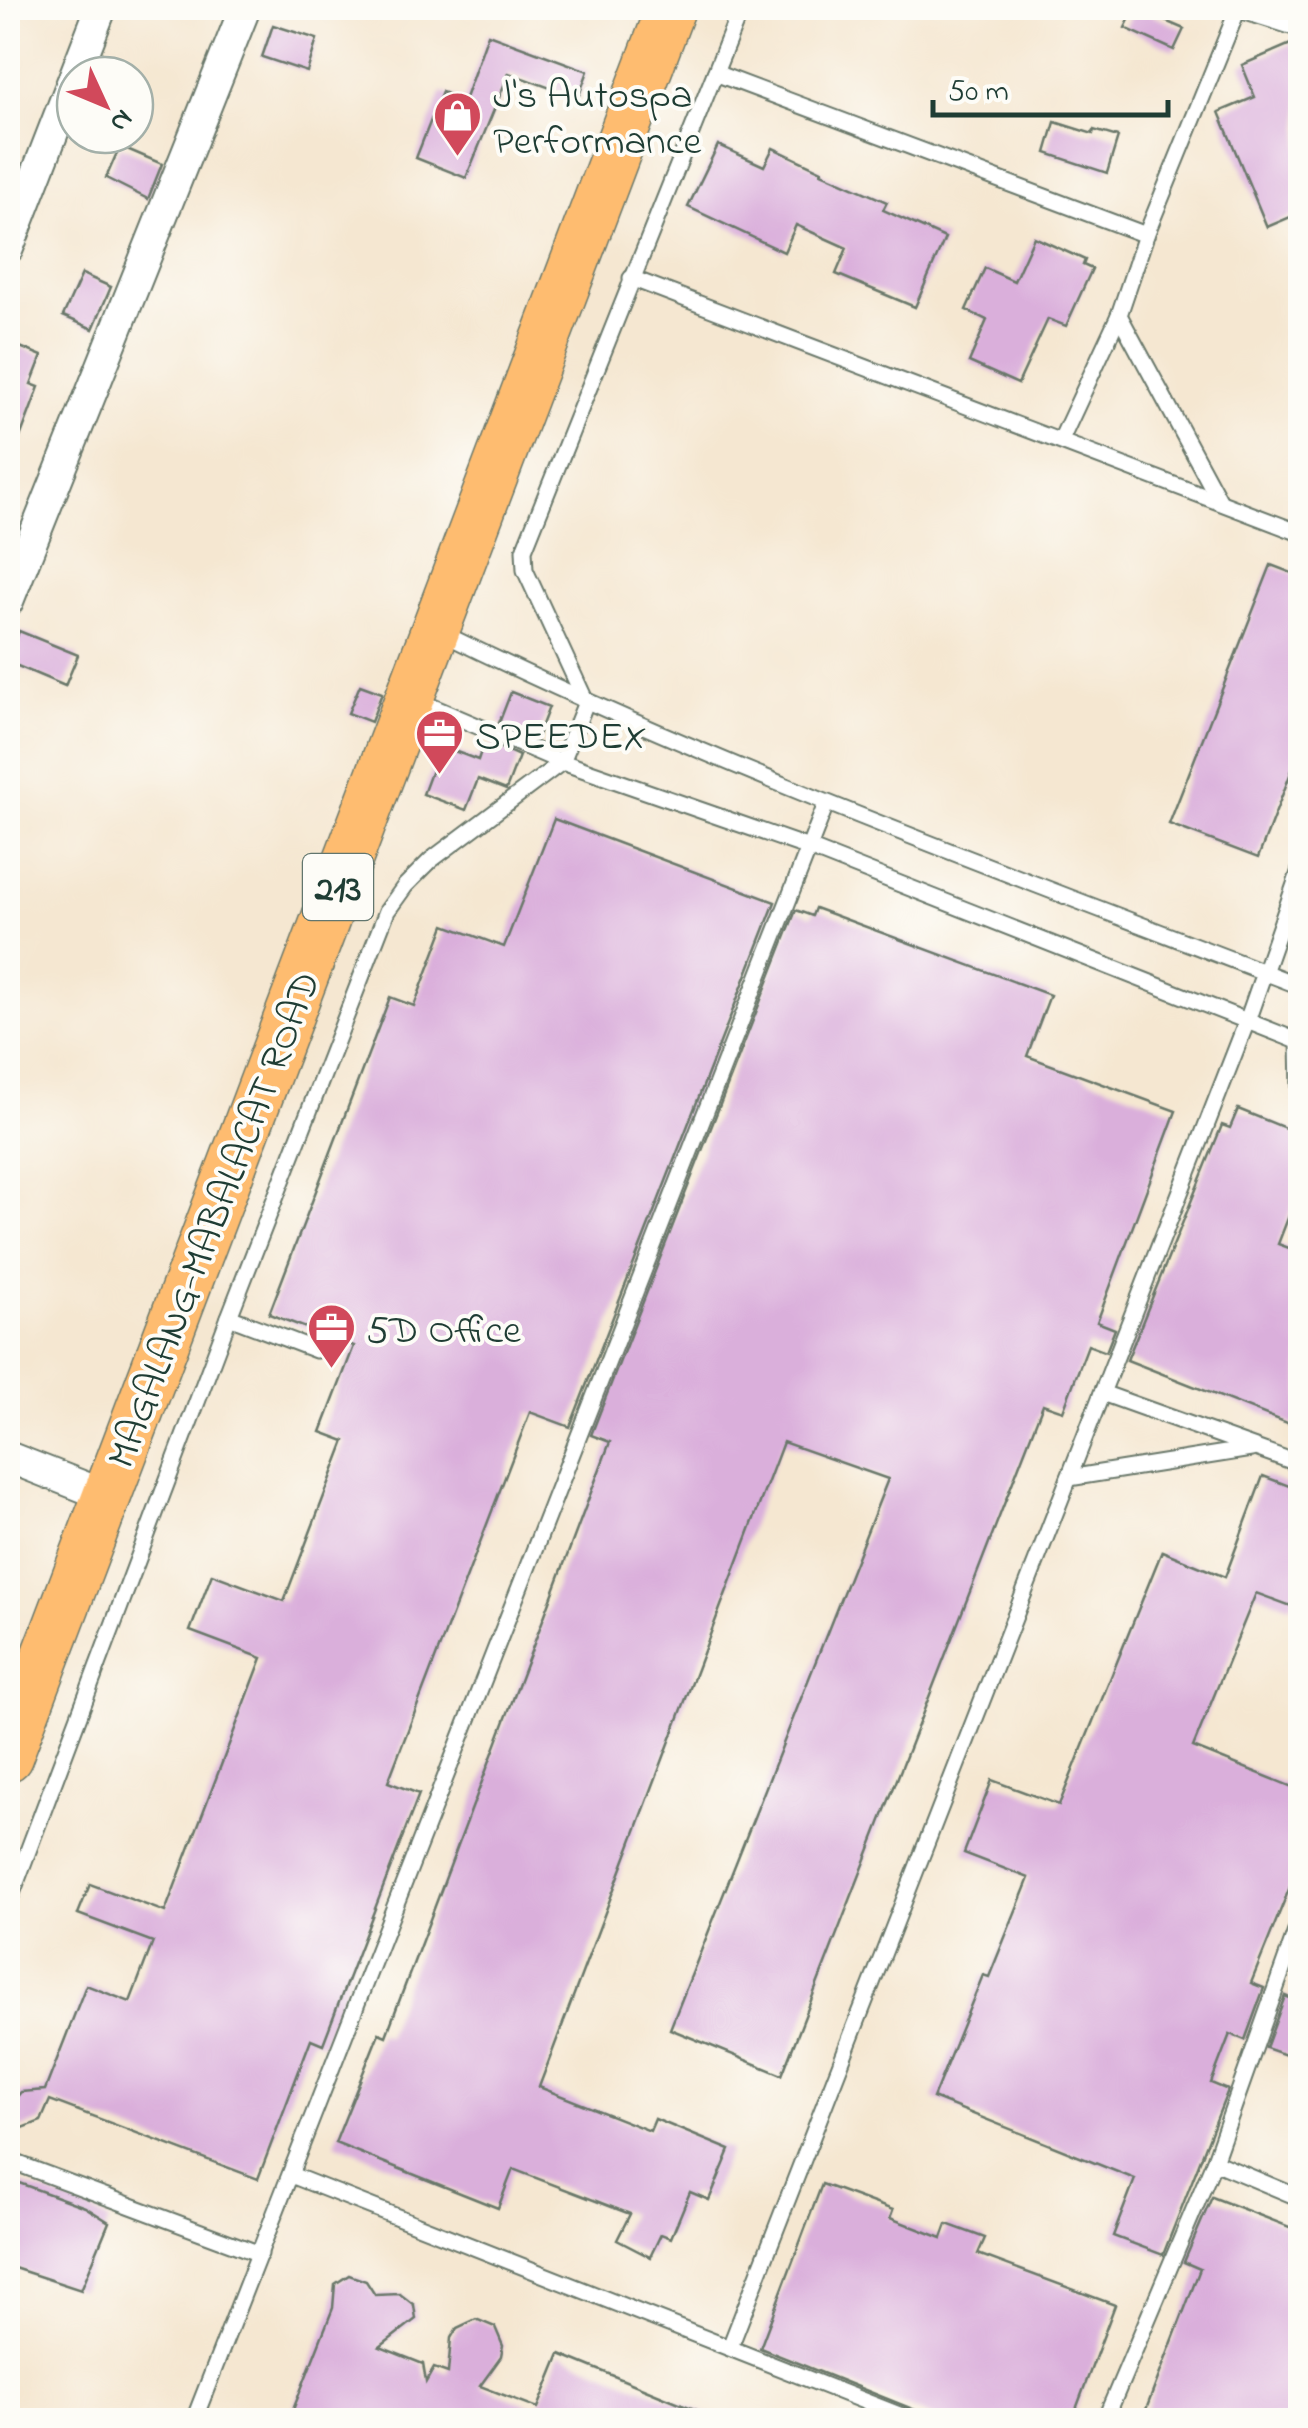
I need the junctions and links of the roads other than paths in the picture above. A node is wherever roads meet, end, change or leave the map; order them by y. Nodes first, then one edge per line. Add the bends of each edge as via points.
1 (101, 8) edge
2 (245, 8) edge
3 (672, 8) edge
4 (741, 8) edge
5 (1235, 8) edge
6 (1300, 29) edge
7 (716, 73) junction
8 (1146, 235) junction
9 (8, 248) edge
10 (631, 278) junction
11 (1119, 316) junction
12 (1061, 440) junction
13 (1219, 500) junction
14 (1300, 533) edge
15 (8, 600) edge
16 (436, 630) junction
17 (410, 698) junction
18 (586, 702) junction
19 (562, 762) junction
20 (826, 804) junction
21 (809, 848) junction
22 (1300, 870) edge
23 (1264, 972) junction
24 (1300, 986) edge
25 (1247, 1021) junction
26 (1300, 1042) edge
27 (1300, 1090) edge
28 (228, 1317) junction
29 (316, 1350) dead end
30 (1102, 1394) junction
31 (1254, 1448) junction
32 (8, 1457) edge
33 (1300, 1464) edge
34 (1069, 1478) junction
35 (107, 1496) junction
36 (8, 1757) edge
37 (8, 1904) edge
38 (1300, 1920) edge
39 (8, 2160) edge
40 (1214, 2162) junction
41 (291, 2175) junction
42 (1300, 2198) edge
43 (260, 2254) junction
44 (730, 2347) junction
45 (194, 2420) edge
46 (912, 2420) edge
47 (1105, 2420) edge

1 - 9 street
2 - 15 street
3 - 16 main road, MAGALANG-MABALACAT ROAD / 213
4 - 7 lane
5 - 6 lane
5 - 8 lane
7 - 8 lane
7 - 10 lane
8 - 11 lane
10 - 12 lane
10 - 18 lane via 524,550 525,570
11 - 12 lane
11 - 13 lane
12 - 13 lane
13 - 14 lane
16 - 17 main road, MAGALANG-MABALACAT ROAD / 213
16 - 18 lane
17 - 19 lane
17 - 35 main road, MAGALANG-MABALACAT ROAD / 213
18 - 19 lane
18 - 20 lane
19 - 21 lane
19 - 28 lane via 430,860 387,911
20 - 21 lane
20 - 23 lane
21 - 25 lane
21 - 41 lane
22 - 23 lane
23 - 24 lane
23 - 25 lane
25 - 26 lane
25 - 30 lane
26 - 27 lane
28 - 29 lane
28 - 37 lane
30 - 31 lane
30 - 34 lane
31 - 33 lane
31 - 34 lane
32 - 35 street
34 - 44 lane
35 - 36 main road, MAGALANG-MABALACAT ROAD / 213
38 - 40 lane
39 - 43 lane
40 - 42 lane
40 - 47 lane
41 - 43 lane
41 - 44 lane
43 - 45 lane
44 - 46 lane

